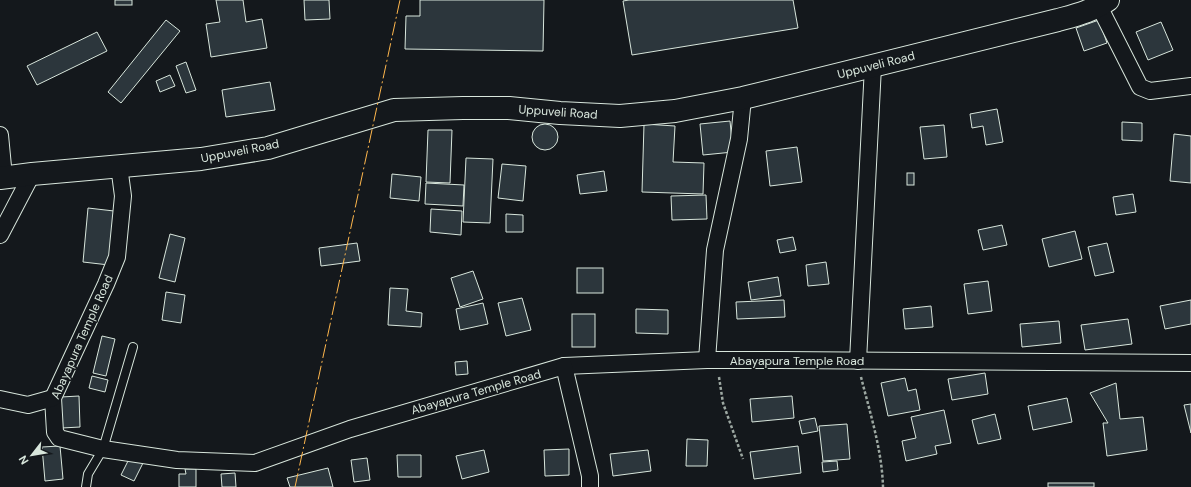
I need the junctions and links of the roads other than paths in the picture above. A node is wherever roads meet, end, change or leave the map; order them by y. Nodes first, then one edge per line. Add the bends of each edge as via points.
1 (1103, 3) edge
2 (874, 66) junction
3 (1191, 86) edge
4 (743, 98) junction
5 (0, 135) edge
6 (119, 166) junction
7 (32, 174) junction
8 (2, 177) edge
9 (0, 235) edge
10 (133, 346) dead end
11 (712, 360) junction
12 (858, 361) junction
13 (1191, 363) edge
14 (564, 366) junction
15 (53, 398) junction
16 (0, 399) edge
17 (102, 449) junction
18 (86, 487) edge
19 (590, 487) edge

1 - 2 main road, Uppuveli Road via 1058,20
1 - 3 street via 1140,87 1150,91
2 - 4 main road, Uppuveli Road
2 - 12 street
4 - 6 main road, Uppuveli Road via 675,110 620,116 509,108 394,110 268,148 201,159
4 - 11 street via 739,139 715,250
5 - 8 street
6 - 7 main road, Uppuveli Road
6 - 15 street, Abayapura Temple Road via 123,196 117,257
7 - 8 main road, Uppuveli Road
7 - 9 street
10 - 17 lane
11 - 12 street, Abayapura Temple Road
11 - 14 street, Abayapura Temple Road
12 - 13 street, Abayapura Temple Road
14 - 17 street, Abayapura Temple Road via 350,429 255,463 177,460
14 - 19 street via 590,476
15 - 16 street via 28,404
15 - 17 street, Abayapura Temple Road via 55,432 59,438
17 - 18 lane via 88,474

